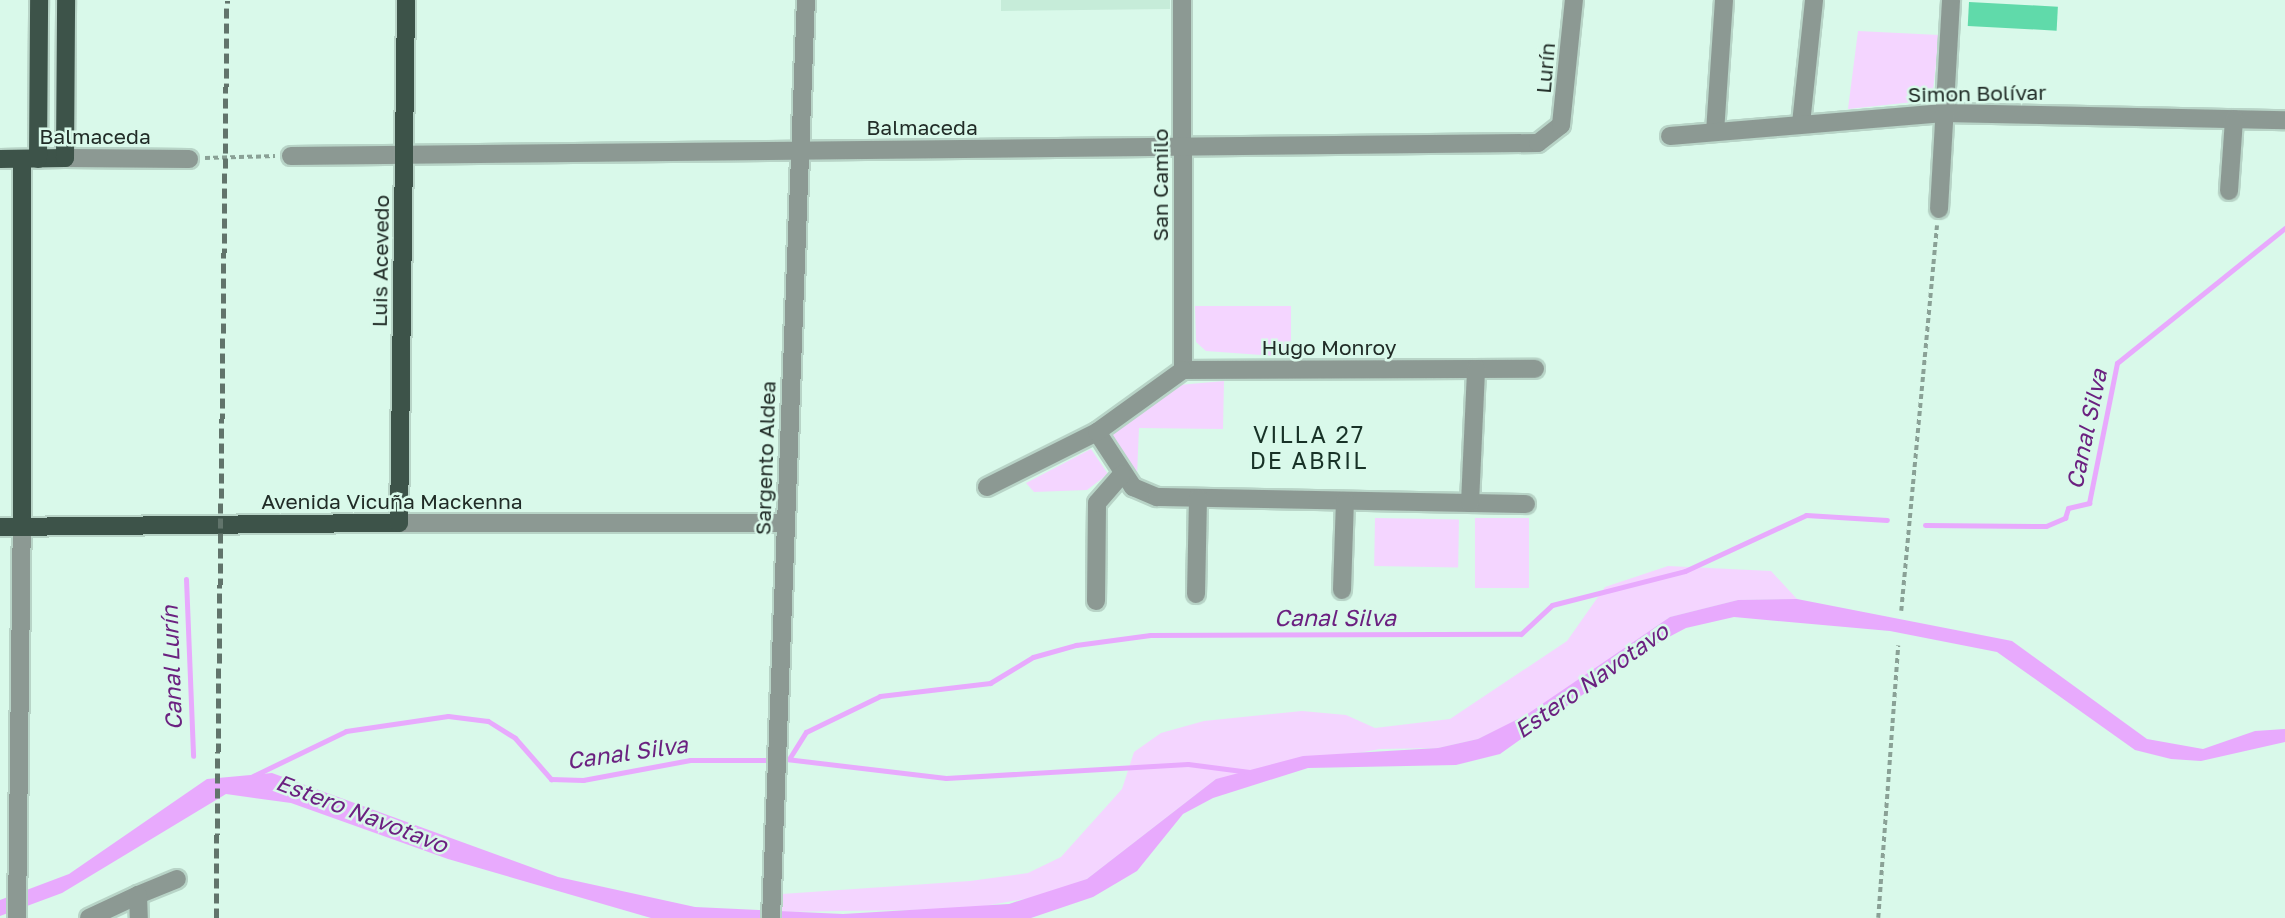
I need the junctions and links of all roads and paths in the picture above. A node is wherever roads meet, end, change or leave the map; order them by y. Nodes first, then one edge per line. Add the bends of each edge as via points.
1 (39, 0) edge
2 (66, 0) edge
3 (406, 0) edge
4 (806, 0) edge
5 (1182, 0) edge
6 (1574, 0) edge
7 (1724, 0) edge
8 (1814, 0) edge
9 (1951, 0) edge
10 (1944, 113) junction
11 (2234, 119) junction
12 (2285, 120) edge
13 (1801, 124) junction
14 (1715, 131) junction
15 (1670, 136) dead end
16 (1552, 138) joint
17 (1183, 149) junction
18 (800, 150) junction
19 (404, 154) junction
20 (291, 156) joint
21 (65, 158) junction
22 (0, 159) edge
23 (30, 159) junction
24 (189, 159) joint
25 (2229, 191) dead end
26 (1939, 209) joint
27 (1476, 369) junction
28 (1535, 369) dead end
29 (1182, 370) junction
30 (1097, 432) junction
31 (1122, 474) junction
32 (987, 487) dead end
33 (1198, 498) junction
34 (1345, 502) junction
35 (1470, 503) junction
36 (1526, 504) dead end
37 (399, 523) junction
38 (784, 523) junction
39 (22, 526) junction
40 (0, 527) edge
41 (1342, 590) dead end
42 (1196, 594) dead end
43 (1096, 601) dead end
44 (1901, 611) dead end
45 (1898, 646) dead end
46 (177, 879) dead end
47 (138, 895) junction
48 (771, 911) edge
49 (17, 916) edge
50 (89, 918) edge
51 (139, 918) edge
52 (1878, 918) edge

1 - 23 main road
2 - 21 main road
3 - 19 main road, Luis Acevedo
4 - 18 street, Sargento Aldea
5 - 17 street, San Camilo
6 - 16 street, Lurín via 1563,115
7 - 14 street
8 - 13 street
9 - 10 street
10 - 11 street, Simon Bolívar
10 - 13 street, Simon Bolívar
10 - 26 street
11 - 12 street, Simon Bolívar
11 - 25 street
13 - 14 street, Simon Bolívar
14 - 15 street, Simon Bolívar
16 - 17 street, Balmaceda via 1525,144
17 - 18 street, Balmaceda
17 - 29 street, San Camilo
18 - 19 street, Balmaceda
18 - 38 street, Sargento Aldea
19 - 20 street, Balmaceda
19 - 37 main road, Luis Acevedo
20 - 24 path
21 - 23 main road, Balmaceda
21 - 24 street, Balmaceda
22 - 23 main road, Balmaceda
23 - 39 main road
26 - 44 path
27 - 28 street, Hugo Monroy
27 - 29 street, Hugo Monroy
27 - 35 street
29 - 30 street
30 - 31 street
30 - 32 street
31 - 33 street via 1157,497
31 - 43 street via 1097,503
33 - 34 street
33 - 42 street
34 - 35 street
34 - 41 street
35 - 36 street
37 - 38 street, Avenida Vicuña Mackenna
37 - 39 main road, Avenida Vicuña Mackenna
38 - 48 street, Sargento Aldea
39 - 40 main road, Avenida Vicuña Mackenna
39 - 49 street
45 - 52 path
46 - 47 street
47 - 50 street
47 - 51 street

